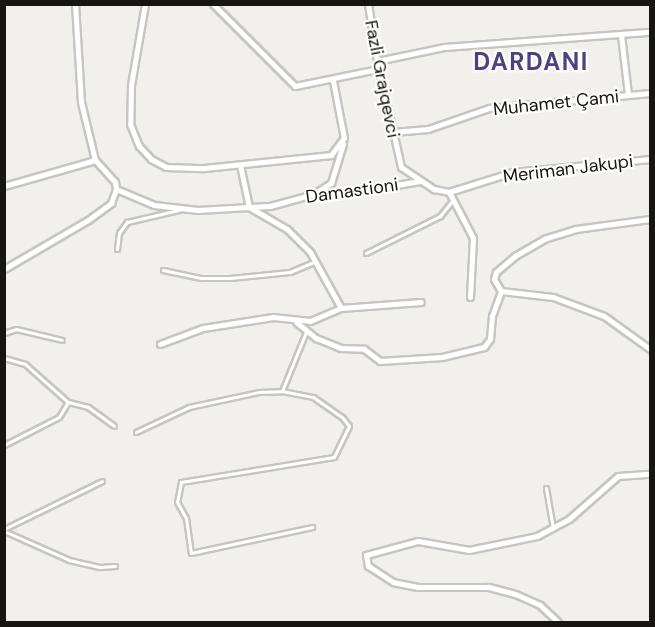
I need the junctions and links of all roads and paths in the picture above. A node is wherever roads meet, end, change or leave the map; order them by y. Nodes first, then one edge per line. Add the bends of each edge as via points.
1 (75, 4) edge
2 (145, 4) edge
3 (213, 4) edge
4 (368, 4) edge
5 (651, 32) edge
6 (621, 34) junction
7 (377, 61) junction
8 (378, 69) junction
9 (333, 81) junction
10 (651, 93) edge
11 (628, 95) junction
12 (393, 132) junction
13 (344, 138) junction
14 (94, 159) junction
15 (651, 159) edge
16 (240, 165) junction
17 (420, 181) junction
18 (4, 186) edge
19 (116, 189) junction
20 (449, 192) junction
21 (314, 194) junction
22 (452, 201) junction
23 (249, 207) junction
24 (183, 208) junction
25 (651, 219) edge
26 (117, 249) dead end
27 (366, 253) dead end
28 (316, 262) junction
29 (4, 269) edge
30 (163, 270) dead end
31 (501, 291) junction
32 (470, 297) dead end
33 (421, 302) dead end
34 (341, 308) junction
35 (296, 322) junction
36 (306, 332) junction
37 (4, 333) edge
38 (62, 340) dead end
39 (160, 344) dead end
40 (650, 347) edge
41 (4, 358) edge
42 (282, 391) junction
43 (68, 402) junction
44 (114, 426) dead end
45 (136, 432) dead end
46 (4, 445) edge
47 (651, 474) edge
48 (102, 481) dead end
49 (546, 488) dead end
50 (312, 527) dead end
51 (553, 529) junction
52 (4, 530) edge
53 (115, 566) dead end
54 (558, 622) edge

1 - 14 street via 78,88
2 - 16 street via 130,103 130,124 139,146 166,167
3 - 9 street via 295,86
4 - 7 street, Fazli Grajqevci
5 - 6 street
6 - 7 street via 444,47
6 - 11 street
7 - 8 street, Fazli Grajqevci
8 - 9 street
8 - 12 street, Fazli Grajqevci
9 - 13 street
10 - 11 street, Muhamet Çami
11 - 12 street, Muhamet Çami via 489,108 428,129
12 - 17 street, Fazli Grajqevci via 401,167
13 - 16 street via 331,154
13 - 21 street via 331,183
14 - 18 street
14 - 19 street via 115,182
15 - 20 street, Meriman Jakupi via 513,172
16 - 23 street
17 - 20 street
17 - 21 street, Damastioni via 343,194
19 - 24 street, Damastioni via 154,205
19 - 29 street via 111,203 88,220
20 - 22 street
21 - 23 street, Damastioni via 270,206
22 - 27 lane via 440,216
22 - 32 street via 473,238
23 - 24 street, Damastioni
23 - 28 street via 287,229
24 - 26 lane via 127,222 119,233
25 - 31 street via 546,237 496,272 494,279
28 - 30 lane via 290,272 230,278 201,278
28 - 34 street
31 - 36 street via 492,316 490,339 483,347 442,357 380,361 364,349 341,348
31 - 40 street via 553,297 594,312
33 - 34 street
34 - 35 street via 310,321
35 - 36 street
35 - 39 street via 273,317 203,328
36 - 42 lane
37 - 38 lane via 16,329
41 - 43 lane via 25,364
42 - 45 lane via 259,392 189,408
42 - 50 lane via 313,397 342,417 349,426 334,457 181,482 177,502 186,518 191,553
43 - 44 lane via 88,406
43 - 46 lane via 59,417
47 - 51 street via 618,476
48 - 52 lane
49 - 51 lane
51 - 54 street via 497,547 469,550 418,541 375,550 365,559 373,571 404,586 488,587 529,597
52 - 53 lane via 69,560

